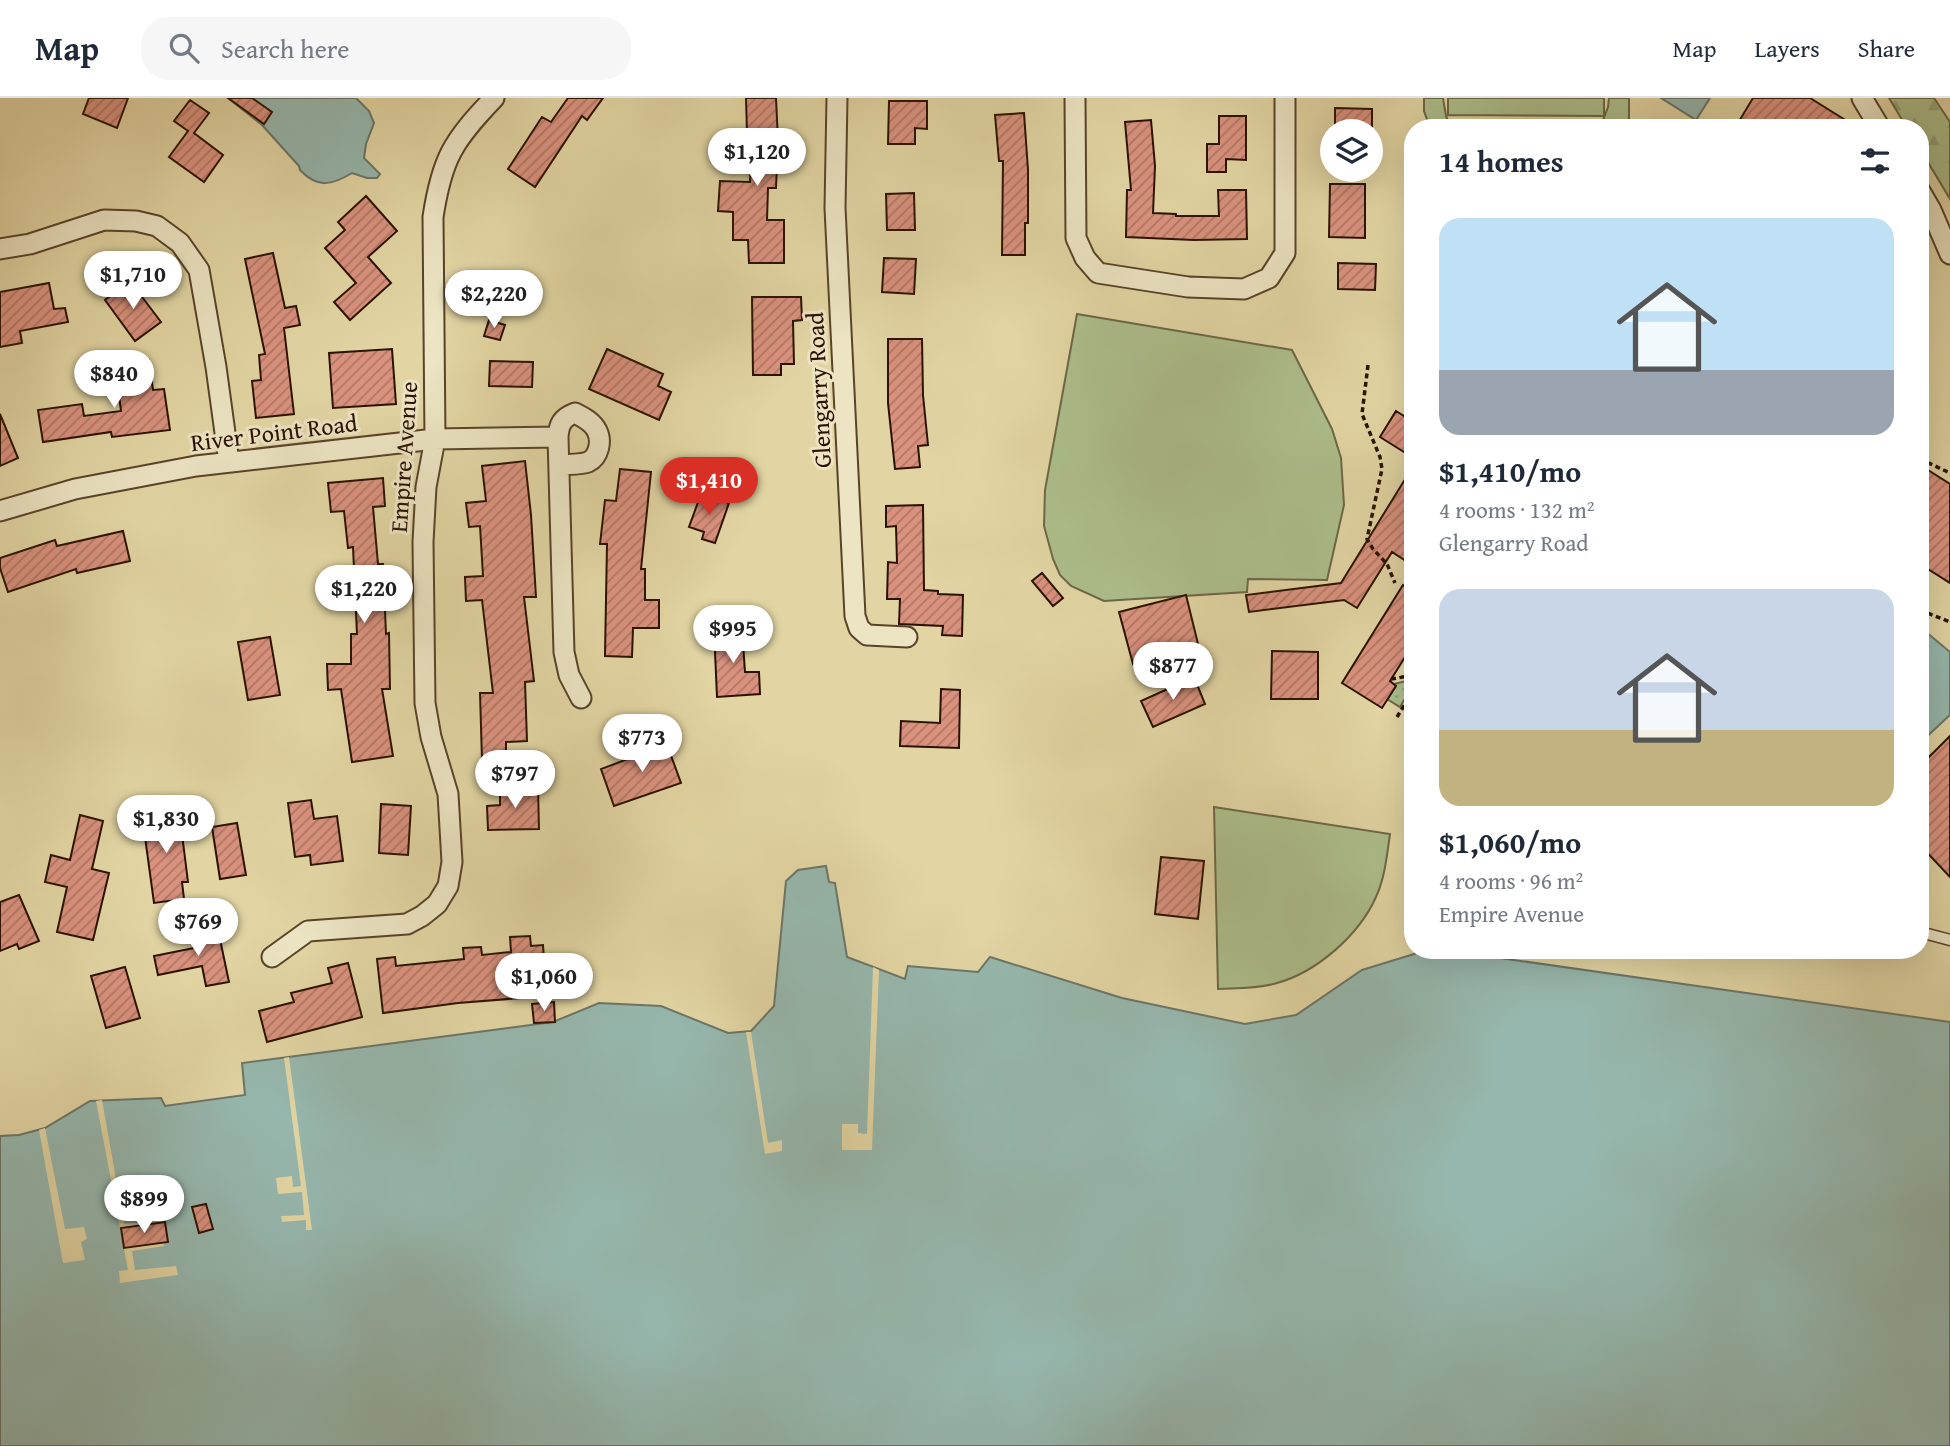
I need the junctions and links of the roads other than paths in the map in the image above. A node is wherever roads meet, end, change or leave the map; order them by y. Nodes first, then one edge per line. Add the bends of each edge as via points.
1 (494, 98) edge
2 (837, 98) edge
3 (1076, 98) edge
4 (1285, 98) edge
5 (1862, 98) edge
6 (1875, 119) edge
7 (1929, 207) edge
8 (0, 249) edge
9 (1950, 254) edge
10 (558, 437) junction
11 (435, 439) junction
12 (229, 463) junction
13 (559, 465) junction
14 (0, 511) edge
15 (907, 637) dead end
16 (581, 698) dead end
17 (1929, 934) edge
18 (1950, 940) edge
19 (272, 957) dead end

1 - 11 street, Empire Avenue via 456,142 437,188 433,217
2 - 15 street, Glengarry Road via 835,208 855,615 867,635
3 - 4 street via 1076,238 1098,273 1188,287 1244,289 1269,278 1285,253
5 - 6 street
7 - 9 street
8 - 12 street via 104,220 136,220 157,226 180,243 199,270
10 - 11 street, River Point Road
10 - 13 street
10 - 13 street via 561,422 575,413 597,431 599,444 590,461
11 - 12 street, River Point Road
11 - 19 street, Empire Avenue via 423,542 425,703 448,793 452,862 448,886 437,904 407,924 308,931
12 - 14 street, River Point Road via 75,489
13 - 16 street via 564,652
17 - 18 lane

